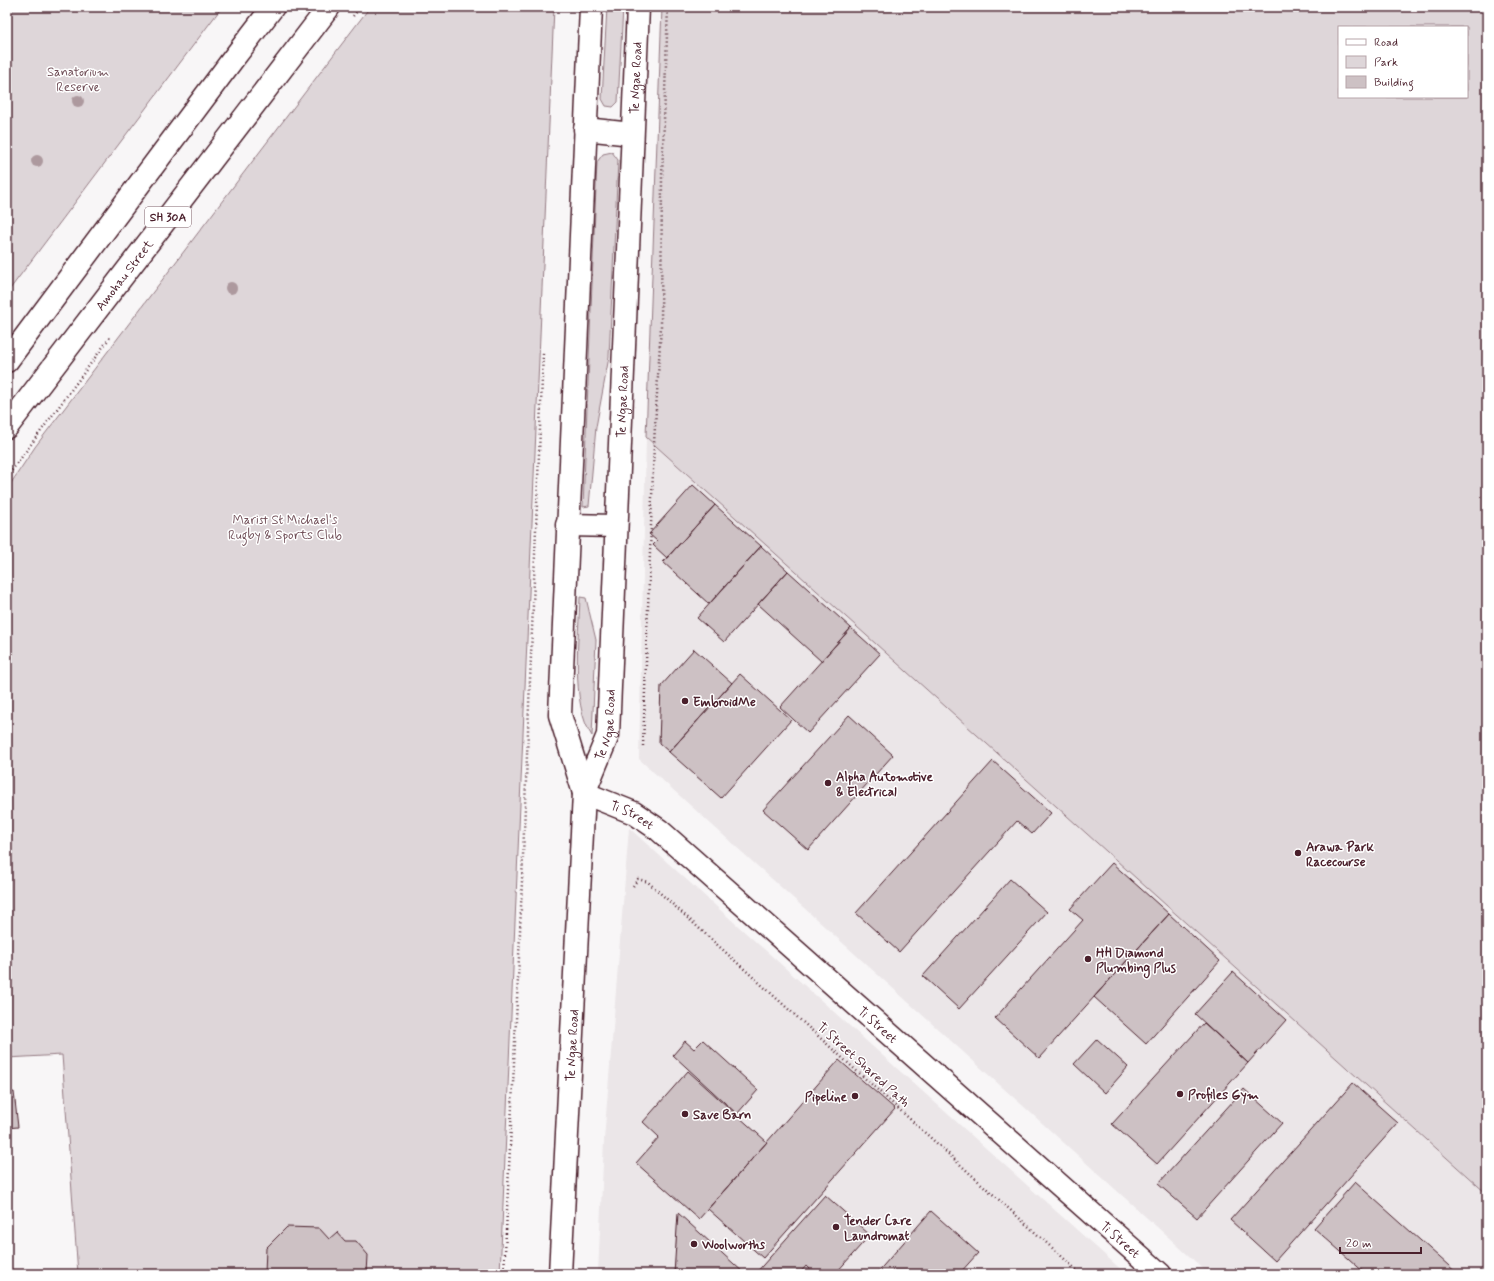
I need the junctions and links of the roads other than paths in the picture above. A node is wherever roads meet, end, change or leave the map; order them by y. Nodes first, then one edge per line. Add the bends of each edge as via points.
1 (274, 7) edge
2 (329, 7) edge
3 (590, 7) edge
4 (638, 7) edge
5 (585, 129) junction
6 (632, 134) junction
7 (7, 361) edge
8 (7, 428) edge
9 (568, 525) junction
10 (615, 526) junction
11 (584, 793) junction
12 (560, 1274) edge
13 (1160, 1274) edge

1 - 7 street, SH 30A
2 - 8 street, Amohau Street / SH 30A
3 - 5 street, Te Ngae Road
4 - 6 street, Te Ngae Road
5 - 6 street
5 - 9 street, Te Ngae Road
6 - 10 street, Te Ngae Road
9 - 10 street
9 - 11 street, Te Ngae Road via 560,715
10 - 11 street, Te Ngae Road via 608,735
11 - 12 street, Te Ngae Road
11 - 13 street, Ti Street via 634,813 659,830

